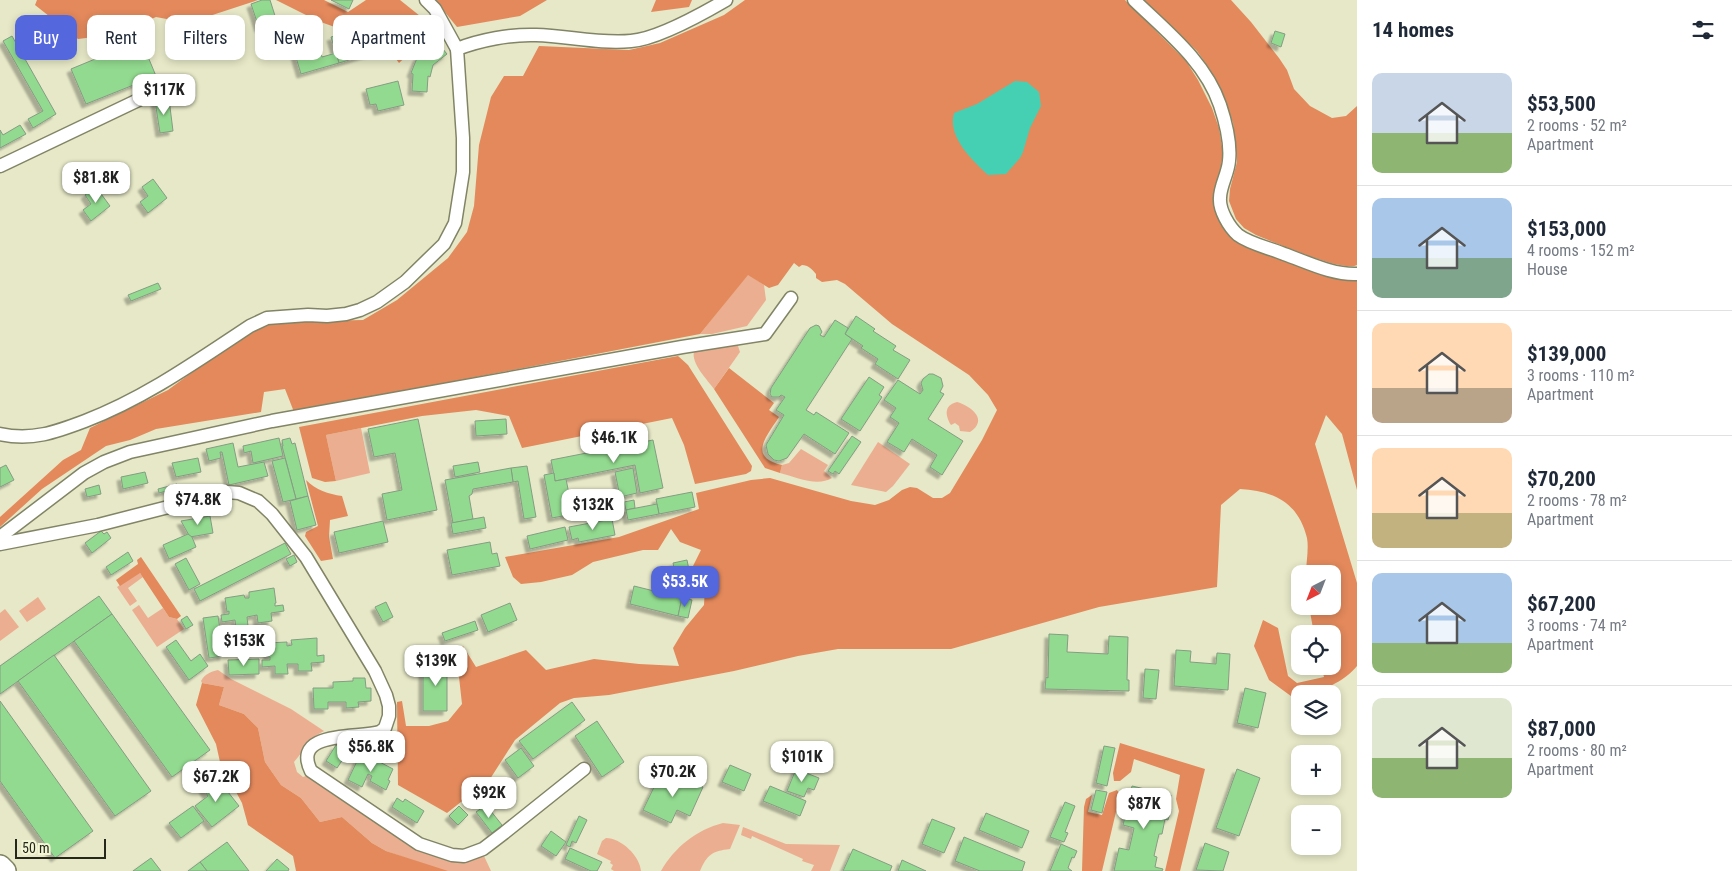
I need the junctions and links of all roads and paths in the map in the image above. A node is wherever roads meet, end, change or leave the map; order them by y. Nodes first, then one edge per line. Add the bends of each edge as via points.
1 (426, 0) edge
2 (726, 0) edge
3 (1134, 0) edge
4 (457, 49) junction
5 (174, 83) dead end
6 (0, 166) edge
7 (1357, 274) edge
8 (791, 298) dead end
9 (0, 434) edge
10 (0, 537) edge
11 (0, 544) edge
12 (584, 769) dead end
13 (0, 866) edge
14 (5, 871) edge

1 - 4 street via 435,9
2 - 4 street via 676,26 634,41 610,42 535,34 469,44
3 - 7 street via 1192,56 1206,75 1219,104 1230,148 1220,198 1231,227 1239,236 1253,242 1333,271
4 - 9 street via 463,172 456,223 444,244 405,282 377,302 346,314 267,318 114,410 50,434
5 - 6 street
8 - 10 street via 765,334 282,420 130,452 84,473
11 - 12 street via 98,525 227,492 258,501 306,558 375,672 389,706 388,720 380,732 313,744 306,758 311,771 419,844 464,856 483,849
13 - 14 main road

